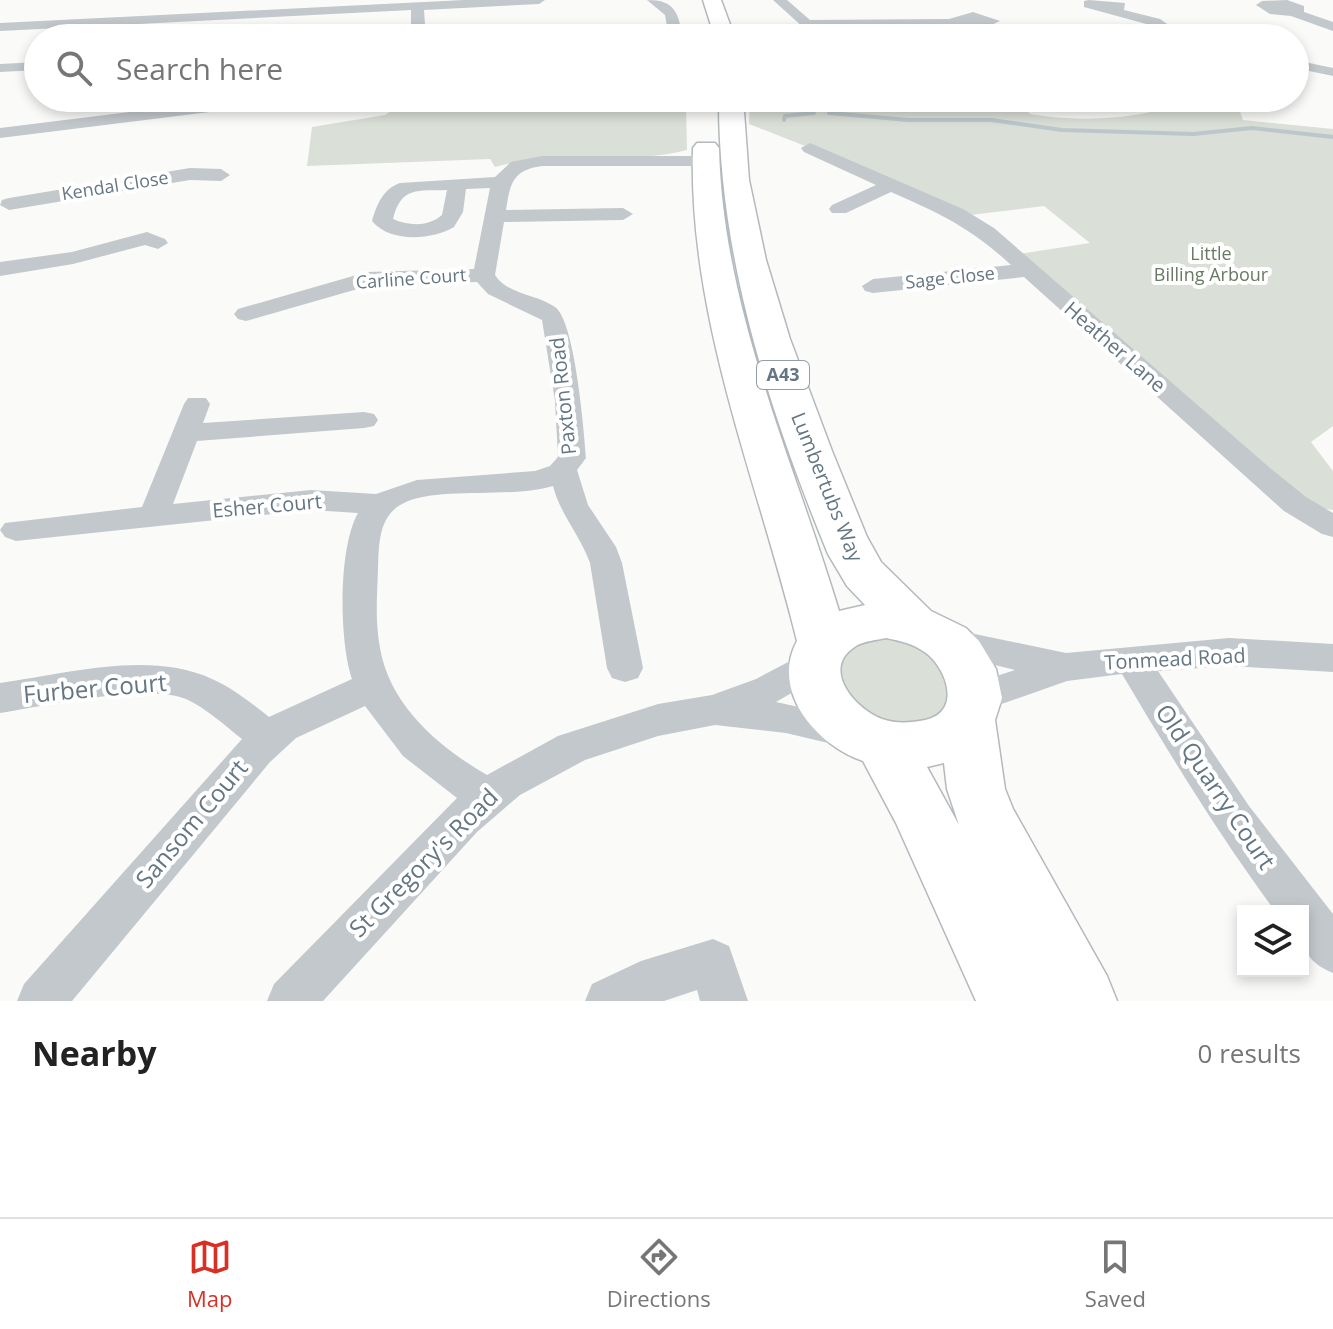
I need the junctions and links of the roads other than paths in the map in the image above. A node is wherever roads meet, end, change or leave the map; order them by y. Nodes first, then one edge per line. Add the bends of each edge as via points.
1 (539, 0) edge
2 (653, 0) edge
3 (693, 0) edge
4 (779, 0) edge
5 (284, 6) edge
6 (417, 6) junction
7 (75, 8) dead end
8 (1116, 10) dead end
9 (1293, 12) dead end
10 (960, 22) dead end
11 (61, 24) joint
12 (418, 24) edge
13 (673, 24) edge
14 (700, 24) edge
15 (807, 24) joint
16 (1158, 24) edge
17 (24, 26) edge
18 (0, 27) edge
19 (1333, 27) edge
20 (24, 67) edge
21 (1309, 67) edge
22 (0, 68) edge
23 (1333, 72) edge
24 (169, 112) edge
25 (707, 112) edge
26 (731, 112) edge
27 (0, 133) edge
28 (810, 148) dead end
29 (706, 161) junction
30 (221, 175) dead end
31 (501, 182) junction
32 (457, 184) dead end
33 (891, 185) junction
34 (4, 208) edge
35 (839, 209) dead end
36 (623, 214) dead end
37 (495, 216) junction
38 (158, 243) dead end
39 (0, 269) edge
40 (1027, 270) junction
41 (484, 275) junction
42 (873, 286) dead end
43 (246, 314) dead end
44 (197, 404) dead end
45 (364, 419) dead end
46 (186, 433) junction
47 (564, 472) junction
48 (381, 504) junction
49 (153, 517) junction
50 (1331, 526) edge
51 (16, 530) dead end
52 (929, 632) junction
53 (818, 652) junction
54 (1333, 658) edge
55 (1131, 659) junction
56 (1065, 667) junction
57 (625, 668) dead end
58 (373, 686) junction
59 (0, 698) edge
60 (972, 709) junction
61 (714, 710) junction
62 (269, 738) junction
63 (870, 739) junction
64 (488, 795) junction
65 (1298, 905) edge
66 (1309, 920) edge
67 (1333, 950) edge
68 (41, 1001) edge
69 (291, 1001) edge
70 (609, 1001) edge
71 (724, 1001) edge
72 (1012, 1001) edge
73 (1082, 1001) edge

1 - 6 street
2 - 13 street via 671,13
3 - 14 highway
4 - 15 street
5 - 6 street
5 - 11 street
6 - 12 street
7 - 11 street
8 - 16 street
9 - 19 street
10 - 15 street
17 - 18 street
20 - 22 street
21 - 23 street
24 - 27 street
25 - 29 highway, Lumbertubs Way / A43
26 - 52 highway, Lumbertubs Way / A43 via 736,189 764,320 851,554 864,574
28 - 33 street, Heather Lane
29 - 31 street via 542,161 515,167
29 - 53 highway, Lumbertubs Way / A43 via 708,225 727,320 800,556
30 - 34 street, Kendal Close via 190,174
31 - 32 street
31 - 37 street
33 - 35 street
33 - 40 street, Heather Lane via 987,232
36 - 37 street
37 - 41 street
38 - 39 street via 147,238 73,258
40 - 42 street, Sage Close
40 - 50 street, Heather Lane via 1260,475
41 - 43 street, Carline Court via 367,279
41 - 47 street, Paxton Road via 498,291 540,306 553,317 568,401 572,458
44 - 46 street
45 - 46 street
46 - 49 street
47 - 48 street, Paxton Road via 542,479 405,493
47 - 57 street via 573,506 606,563
48 - 49 street, Esher Court via 311,500
48 - 58 street via 368,529 359,607 362,649
49 - 51 street, Esher Court
52 - 53 highway via 886,619 861,620 839,629
52 - 56 street, Tonmead Road
52 - 60 highway, A43 via 969,668 974,678
53 - 61 street via 769,689
53 - 63 highway, A43 via 813,682 821,702 837,720
54 - 55 street, Tonmead Road via 1229,652
55 - 56 street, Tonmead Road
55 - 65 street, Old Quarry Court via 1209,783
56 - 60 street, Tonmead Road
58 - 62 street, Sansom Court
58 - 64 street via 388,711 444,768
59 - 62 street, Furber Court via 139,682 182,683 198,688
60 - 63 highway via 953,734 933,744 908,747
60 - 73 highway, A43 via 976,789 987,820
61 - 63 street via 786,718
61 - 64 street, St Gregory's Road via 609,734 534,766
62 - 68 street, Sansom Court
63 - 72 highway, A43 via 919,807
64 - 69 street, St Gregory's Road
66 - 67 street, Old Quarry Court
70 - 71 street via 713,962

